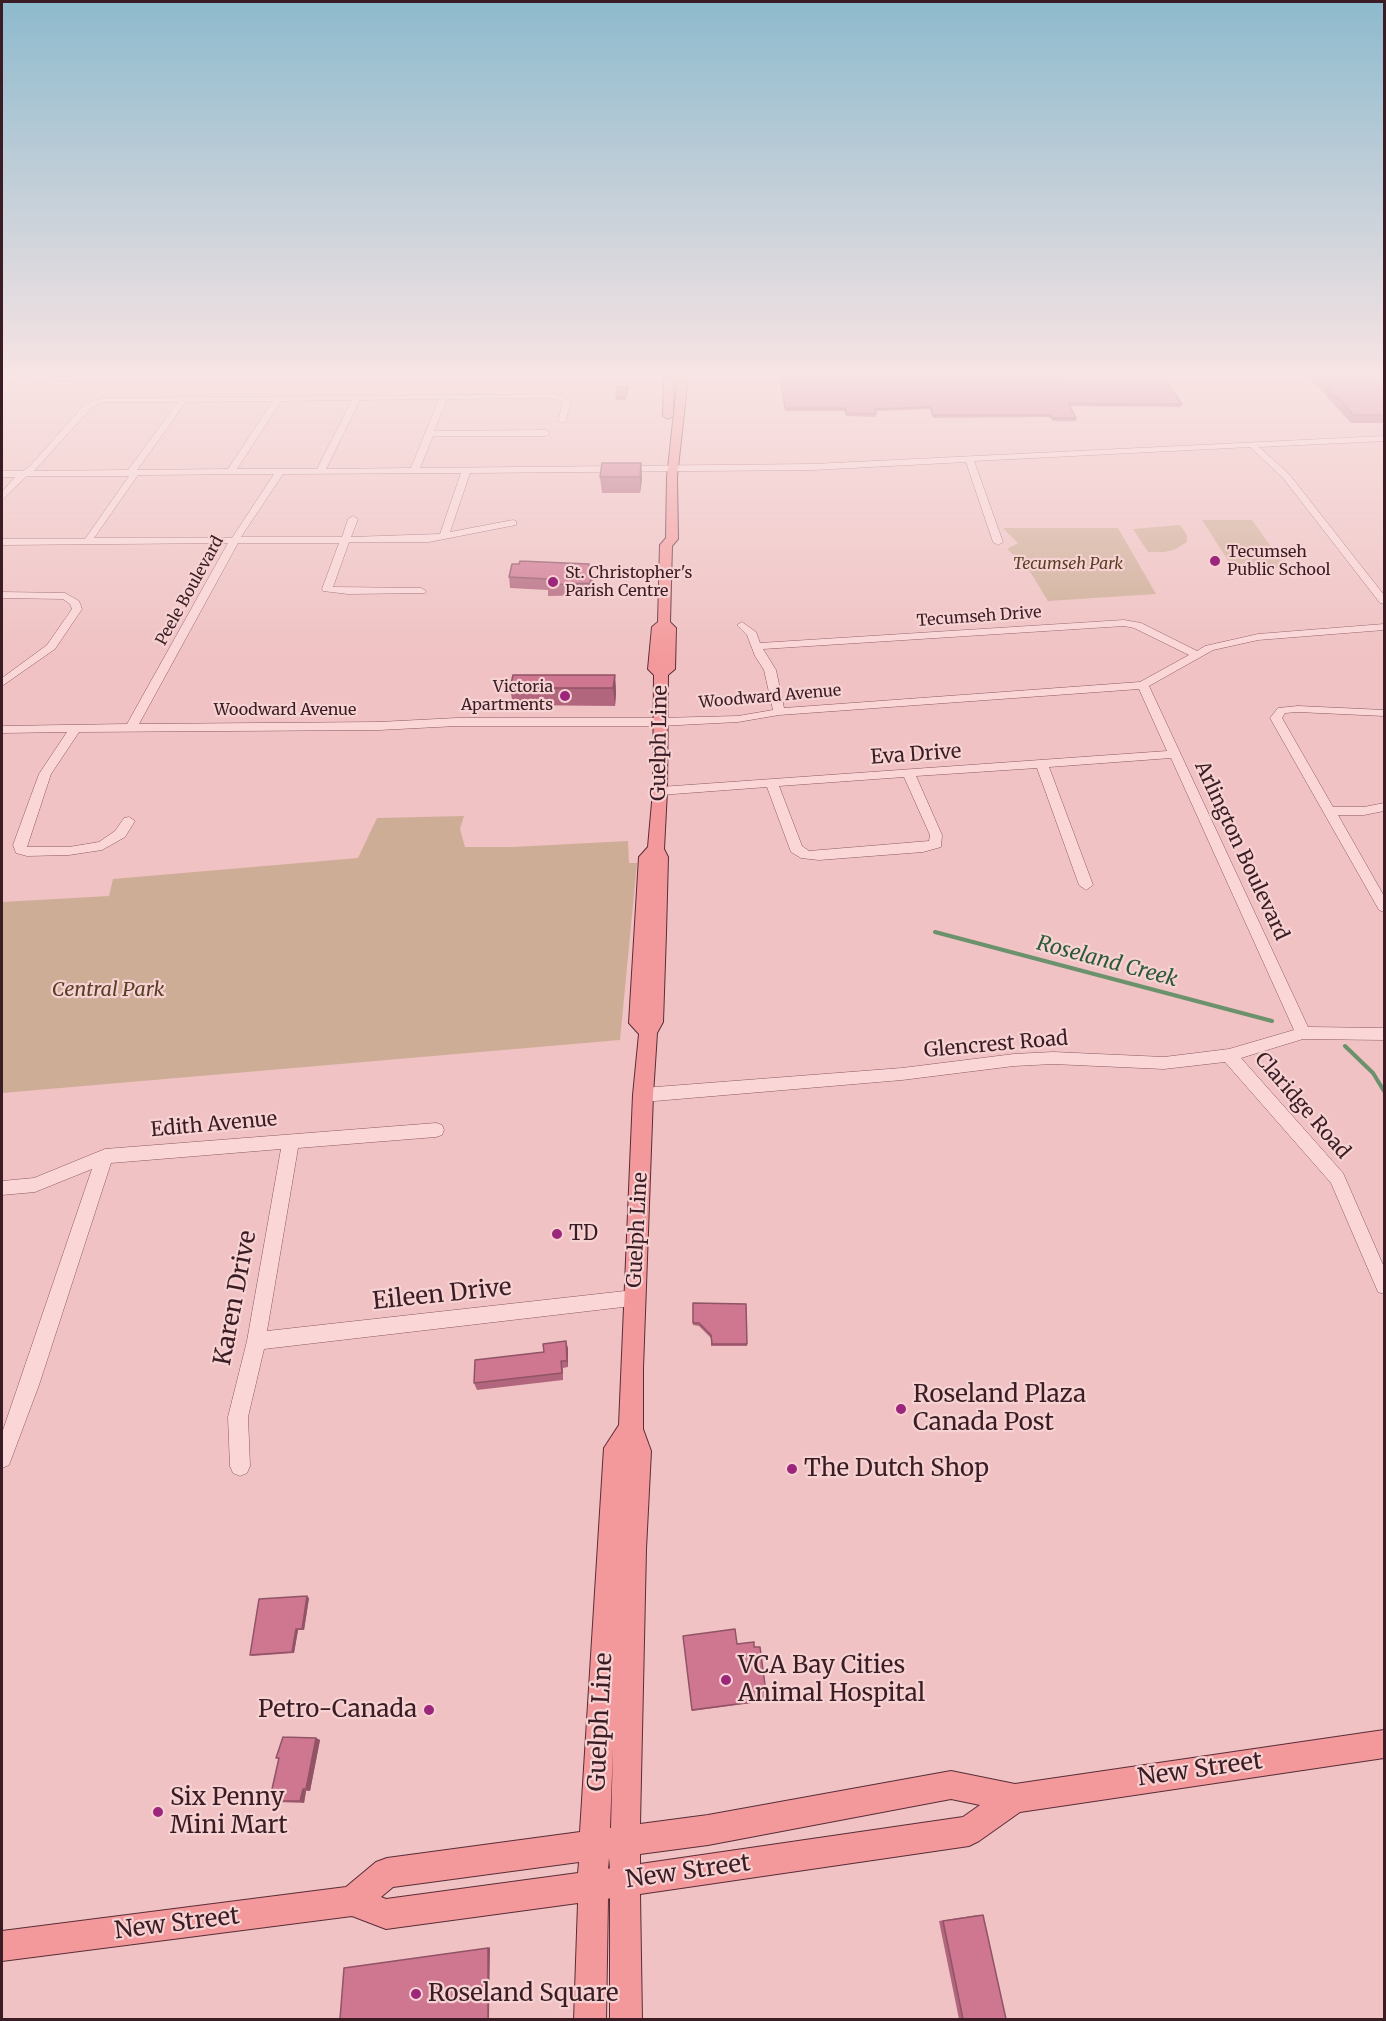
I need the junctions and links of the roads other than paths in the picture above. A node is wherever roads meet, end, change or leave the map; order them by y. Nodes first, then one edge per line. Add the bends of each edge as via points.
1 (29, 470) edge
2 (132, 470) edge
3 (400, 470) edge
4 (465, 470) edge
5 (668, 470) edge
6 (670, 470) edge
7 (830, 470) edge
8 (974, 470) edge
9 (1277, 470) edge
10 (231, 472) joint
11 (279, 472) junction
12 (320, 472) joint
13 (135, 473) junction
14 (2, 474) edge
15 (26, 474) junction
16 (2, 497) edge
17 (353, 519) dead end
18 (513, 523) dead end
19 (444, 537) junction
20 (346, 539) junction
21 (235, 540) junction
22 (2, 542) edge
23 (87, 542) junction
24 (998, 542) dead end
25 (421, 591) dead end
26 (2, 595) edge
27 (1384, 601) edge
28 (742, 625) dead end
29 (1384, 627) edge
30 (757, 646) junction
31 (1197, 655) junction
32 (2, 665) edge
33 (18, 671) junction
34 (2, 683) edge
35 (1143, 685) junction
36 (779, 712) junction
37 (1384, 713) edge
38 (659, 722) junction
39 (76, 727) junction
40 (132, 728) junction
41 (2, 729) edge
42 (1175, 754) junction
43 (1042, 765) junction
44 (909, 775) junction
45 (772, 783) junction
46 (660, 791) junction
47 (1384, 807) edge
48 (1328, 811) junction
49 (129, 821) dead end
50 (1086, 885) dead end
51 (1384, 908) edge
52 (1303, 1033) junction
53 (1384, 1034) edge
54 (1229, 1055) junction
55 (643, 1095) junction
56 (436, 1130) dead end
57 (291, 1140) junction
58 (105, 1156) junction
59 (2, 1188) edge
60 (1384, 1286) edge
61 (634, 1299) junction
62 (256, 1341) junction
63 (631, 1429) junction
64 (2, 1458) edge
65 (240, 1466) dead end
66 (1384, 1743) edge
67 (1015, 1798) junction
68 (625, 1840) junction
69 (594, 1844) junction
70 (625, 1881) junction
71 (592, 1885) junction
72 (351, 1901) junction
73 (2, 1946) edge
74 (590, 2019) edge
75 (626, 2019) edge

1 - 15 street
2 - 13 street
3 - 12 street
4 - 19 street
5 - 38 main road, Guelph Line via 672,539 666,545 664,623 670,628 668,669 661,673
6 - 7 street
8 - 24 street
9 - 27 street via 1300,493
10 - 11 street
10 - 13 street
11 - 12 street
11 - 21 street, Peele Boulevard
13 - 15 street
13 - 23 street
14 - 15 street
15 - 16 street
17 - 20 street
18 - 19 street
19 - 20 street
20 - 21 street
20 - 25 street via 327,589
21 - 23 street
21 - 40 street, Peele Boulevard
22 - 23 street
26 - 33 street via 65,596 77,609 51,646
28 - 30 street
29 - 31 street, Woodward Avenue via 1258,637 1209,648
30 - 31 street, Tecumseh Drive via 1124,623 1137,625
30 - 36 street via 770,670
31 - 35 street, Woodward Avenue
32 - 33 street
33 - 34 street
35 - 36 street, Woodward Avenue
35 - 42 street, Arlington Boulevard
36 - 38 street, Woodward Avenue via 738,719
37 - 48 street via 1298,709 1282,711 1275,718
38 - 40 street, Woodward Avenue
38 - 46 main road, Guelph Line
39 - 40 street, Woodward Avenue
39 - 41 street, Woodward Avenue
39 - 49 street via 45,774 21,850 69,851 102,846 120,834
42 - 43 street, Eva Drive
42 - 52 street, Arlington Boulevard
43 - 44 street, Eva Drive
43 - 50 street
44 - 45 street, Eva Drive
44 - 45 street via 936,835 936,844 819,856 796,849
45 - 46 street, Eva Drive
46 - 55 main road, Guelph Line via 654,1022 648,1032
47 - 48 street
48 - 51 street
52 - 53 street, Glencrest Road
52 - 54 street, Glencrest Road
54 - 55 street, Glencrest Road via 1164,1063 1014,1060 902,1074
54 - 60 street, Claridge Road via 1337,1178
55 - 61 main road, Guelph Line
56 - 57 street, Edith Avenue
57 - 58 street, Edith Avenue
57 - 62 street, Karen Drive
58 - 59 street, Edith Avenue via 35,1185
58 - 64 street
61 - 62 street, Eileen Drive
61 - 63 main road, Guelph Line
62 - 65 street, Karen Drive via 238,1417
63 - 68 main road, Guelph Line via 639,1451
63 - 69 main road, Guelph Line via 616,1448
66 - 67 main road, New Street
67 - 68 main road, New Street via 951,1785 708,1830
67 - 70 main road, New Street via 969,1831
68 - 69 main road, New Street
68 - 70 main road, Guelph Line
69 - 71 main road, Guelph Line
69 - 72 main road, New Street via 387,1873
70 - 71 main road, New Street
70 - 75 main road, Guelph Line
71 - 72 main road, New Street via 386,1914
71 - 74 main road, Guelph Line
72 - 73 main road, New Street

